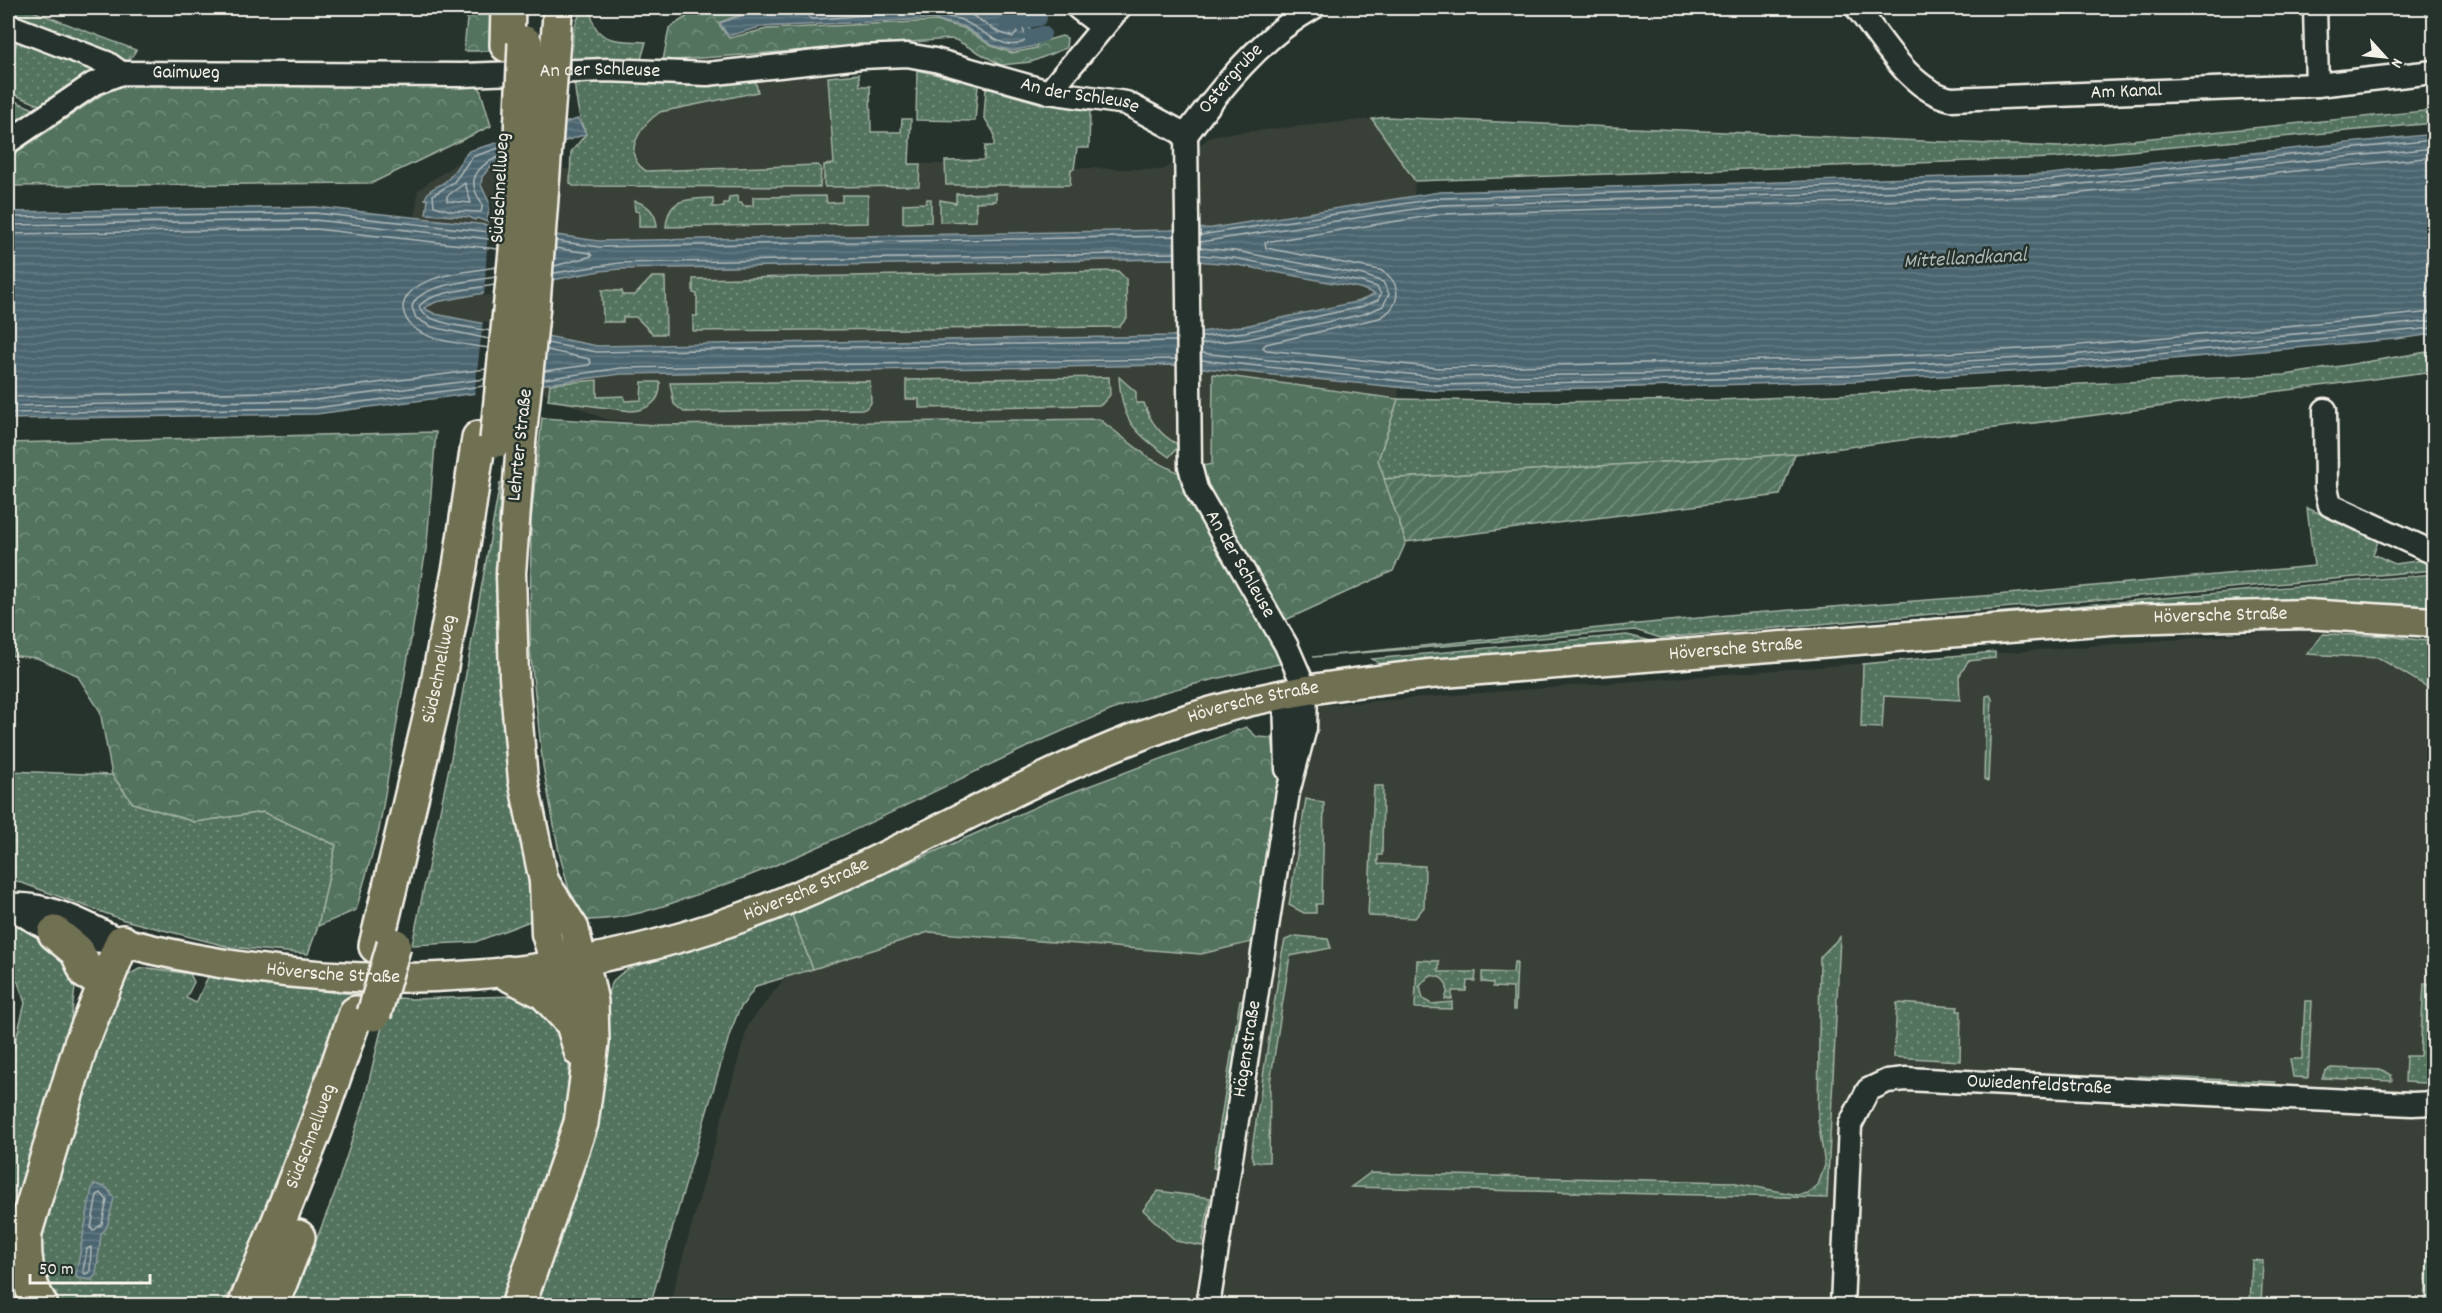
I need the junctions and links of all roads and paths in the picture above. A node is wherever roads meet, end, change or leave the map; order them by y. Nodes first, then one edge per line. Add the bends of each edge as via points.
1 (508, 8) edge
2 (525, 8) edge
3 (558, 8) edge
4 (1078, 8) edge
5 (1119, 8) edge
6 (1312, 8) edge
7 (1857, 8) edge
8 (2315, 8) edge
9 (8, 25) edge
10 (1103, 27) junction
11 (529, 45) junction
12 (2434, 72) edge
13 (121, 73) junction
14 (384, 73) joint
15 (2317, 85) junction
16 (1049, 92) junction
17 (1186, 135) junction
18 (8, 142) edge
19 (2325, 410) dead end
20 (499, 440) junction
21 (2434, 553) edge
22 (2434, 621) edge
23 (1296, 694) junction
24 (8, 905) edge
25 (55, 933) junction
26 (122, 942) junction
27 (569, 964) junction
28 (87, 973) junction
29 (507, 973) junction
30 (365, 1013) junction
31 (572, 1022) junction
32 (81, 1044) junction
33 (587, 1072) junction
34 (2434, 1103) edge
35 (266, 1257) junction
36 (273, 1302) edge
37 (41, 1305) edge
38 (230, 1305) edge
39 (245, 1305) edge
40 (518, 1305) edge
41 (1208, 1305) edge
42 (1842, 1305) edge

1 - 11 highway, Südschnellweg
2 - 11 highway, Südschnellweg
3 - 11 main road, Lehrter Straße
4 - 10 street
5 - 10 street
6 - 17 street, Ostergrube via 1264,44
7 - 15 street, Am Kanal via 1915,81 1938,97
8 - 15 street
9 - 13 street via 107,63
10 - 16 street
11 - 20 highway, Südschnellweg via 501,206 489,353
11 - 20 main road, Lehrter Straße, bridge via 535,310
12 - 15 street, Am Kanal
13 - 14 street, Gaimweg
13 - 18 street, Gaimweg via 93,84
14 - 16 street, An der Schleuse via 462,75 607,70 707,74 907,55
16 - 17 street, An der Schleuse via 1126,103
17 - 23 street, An der Schleuse via 1190,466 1196,489 1291,653
19 - 21 street via 2326,487 2330,505
20 - 27 main road, Lehrter Straße via 523,780 544,881 574,928
20 - 30 highway, Südschnellweg, bridge via 453,694
22 - 23 main road, Höversche Straße via 2306,614 2123,619 1430,674
23 - 27 main road, Höversche Straße via 1189,718 1118,745 825,884 743,917 690,935
23 - 41 street, Hägenstraße via 1305,728 1288,792
24 - 25 street, Höversche Straße
24 - 26 street, Höversche Straße via 24,903 44,908
25 - 26 street, Höversche Straße via 90,941
25 - 28 highway via 77,951
26 - 28 highway via 101,952
26 - 29 main road, Höversche Straße via 214,963 328,977
26 - 32 highway
27 - 29 main road, Höversche Straße
27 - 31 highway
27 - 33 highway via 591,1002 592,1042
28 - 32 highway
29 - 31 highway via 544,992
30 - 35 highway, Südschnellweg
30 - 36 highway, Südschnellweg via 329,1154
31 - 33 highway
32 - 37 highway via 25,1232 29,1279
33 - 40 highway via 578,1133
34 - 42 street, Owiedenfeldstraße via 1887,1081 1868,1090 1850,1125
35 - 38 highway
35 - 39 highway, Südschnellweg

